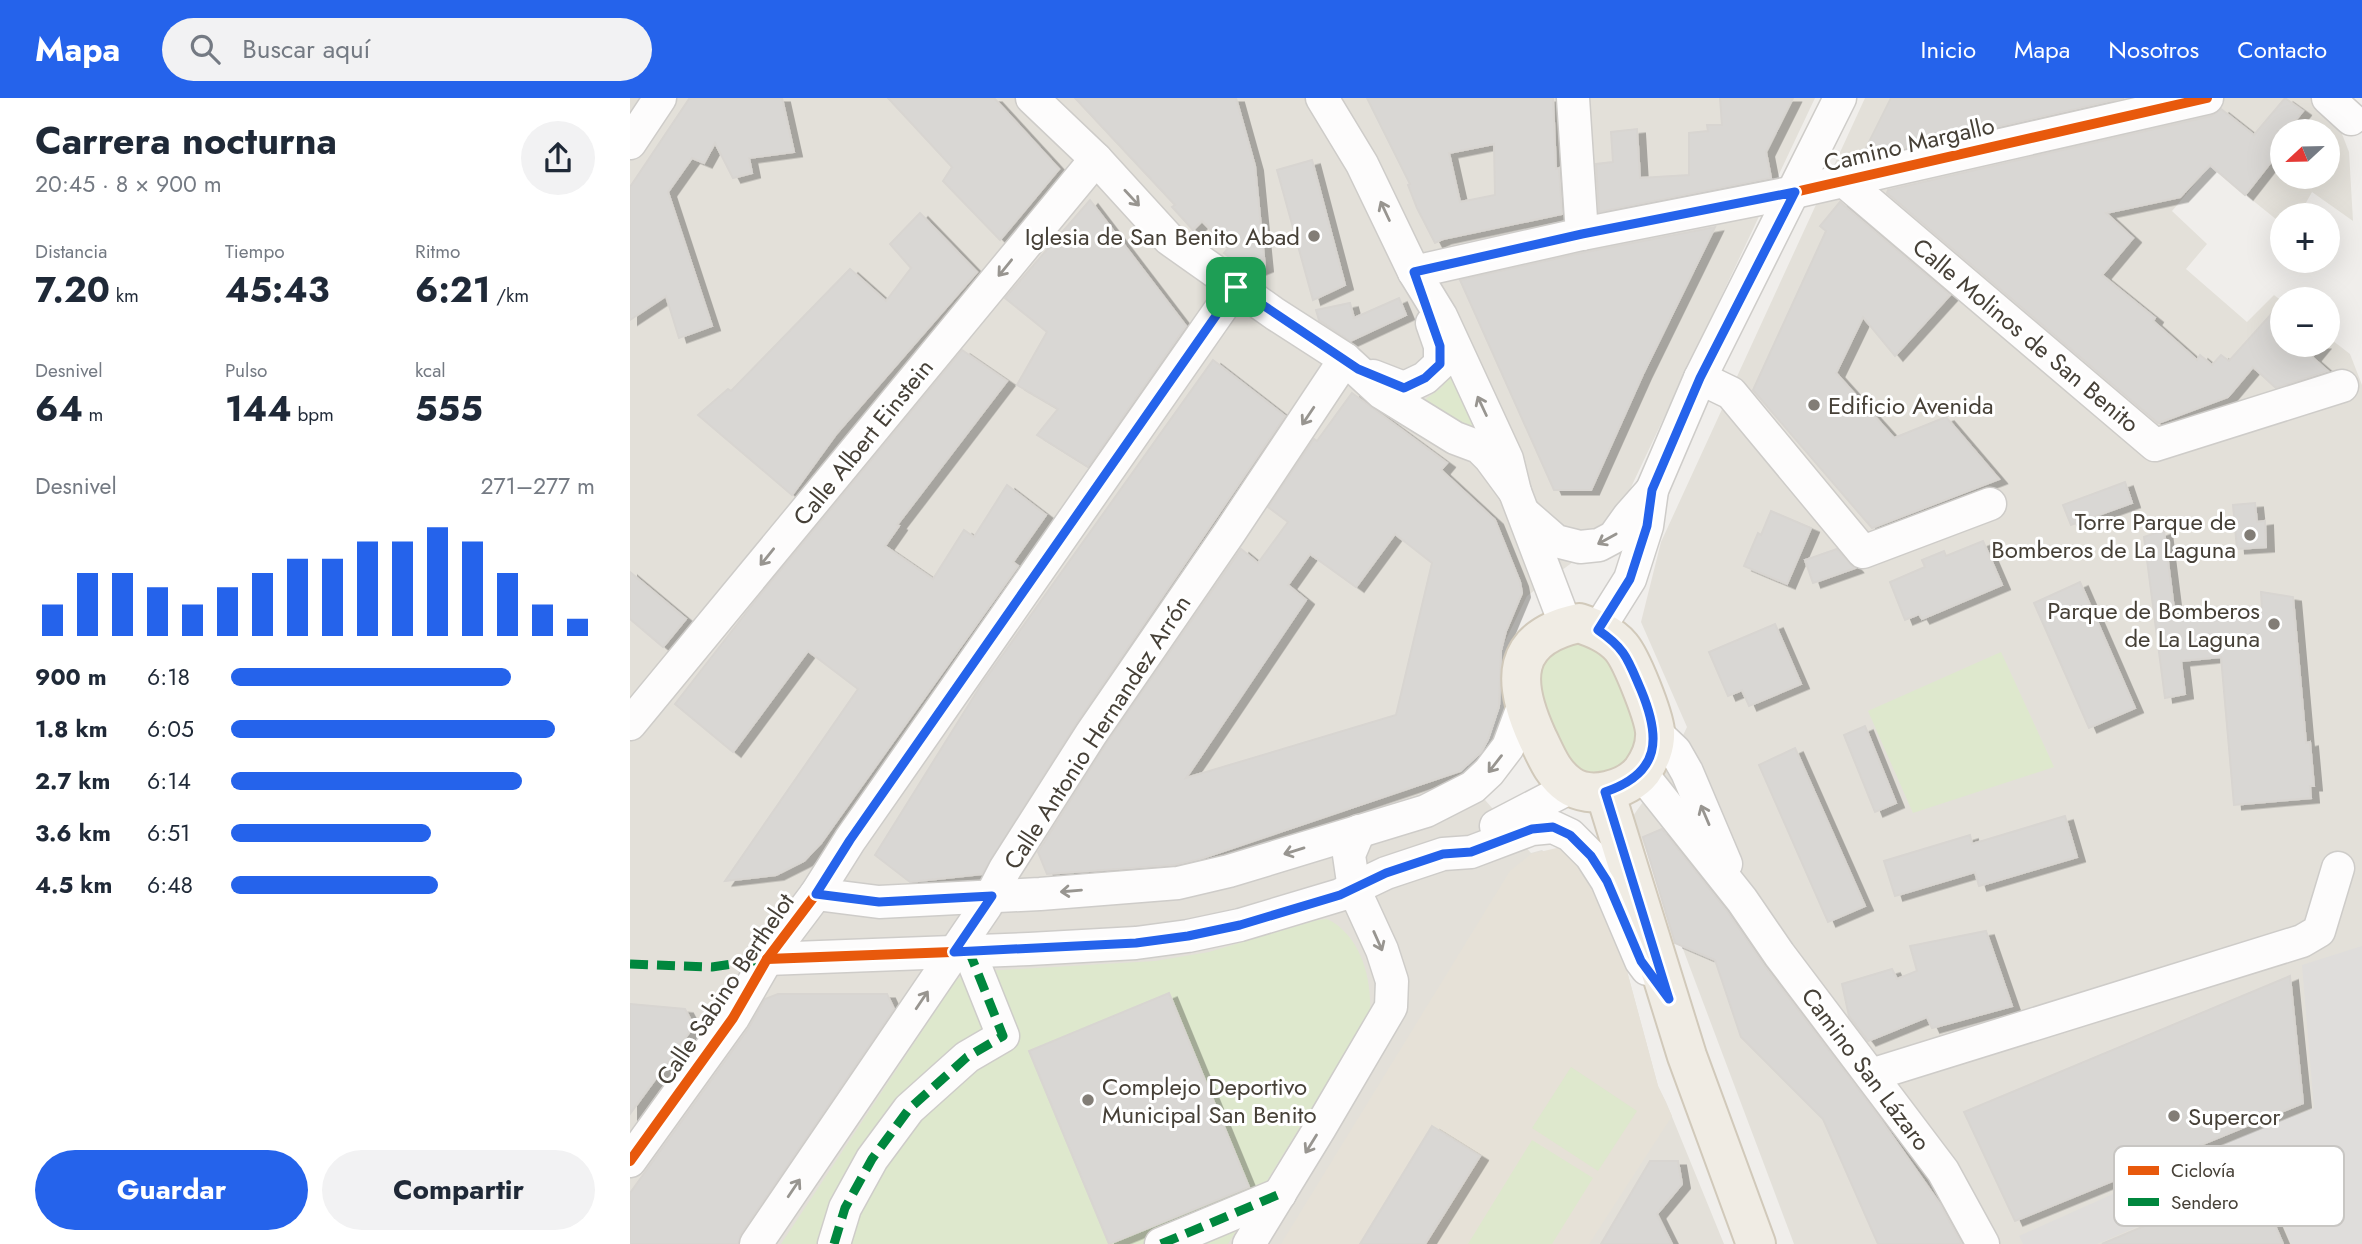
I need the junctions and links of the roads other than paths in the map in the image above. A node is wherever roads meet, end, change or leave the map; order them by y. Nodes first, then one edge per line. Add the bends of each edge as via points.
1 (660, 98) edge
2 (1032, 98) edge
3 (1322, 98) edge
4 (1573, 98) edge
5 (1840, 98) edge
6 (2207, 98) edge
7 (2328, 98) edge
8 (2351, 119) dead end
9 (630, 142) edge
10 (1096, 159) junction
11 (1843, 180) junction
12 (1795, 192) junction
13 (1582, 234) junction
14 (1414, 272) junction
15 (1236, 287) junction
16 (1352, 364) junction
17 (1700, 378) junction
18 (2343, 386) dead end
19 (1652, 490) junction
20 (1520, 503) junction
21 (1990, 505) dead end
22 (1582, 628) junction
23 (1524, 704) junction
24 (630, 724) edge
25 (1655, 732) junction
26 (1641, 773) junction
27 (1588, 790) junction
28 (1359, 831) junction
29 (1443, 854) junction
30 (2338, 868) dead end
31 (1354, 889) junction
32 (816, 894) junction
33 (992, 896) junction
34 (1742, 900) junction
35 (962, 952) junction
36 (767, 959) junction
37 (1669, 999) junction
38 (1871, 1076) junction
39 (630, 1161) edge
40 (1280, 1194) junction
41 (756, 1244) edge
42 (834, 1244) edge
43 (1161, 1244) edge
44 (1249, 1244) edge
45 (1756, 1244) edge
46 (1983, 1244) edge

1 - 9 street
2 - 10 street
14 -> 3 street via 1362,164
4 - 13 street
5 - 12 street
6 - 11 street, Camino Margallo
7 - 8 street
10 -> 15 street via 1169,239
10 -> 24 street, Calle Albert Einstein
11 - 12 street, Camino Margallo
11 - 18 street, Calle Molinos de San Benito via 2155,445
12 - 13 street, Camino Margallo
12 - 17 street
13 - 14 street, Camino Margallo
14 - 16 street via 1440,346 1440,364 1404,388
20 -> 14 street via 1507,459 1441,316
15 - 16 street
15 - 32 street, Calle Sabino Berthelot
16 - 20 street via 1382,393 1455,438 1479,447
16 -> 33 street, Calle Antonio Hernandez Arrón via 1091,734
17 - 19 street
17 - 21 street via 1731,393 1863,552
19 -> 20 street via 1614,537 1600,545 1580,547 1556,541
19 - 22 street via 1647,526 1630,579
20 - 22 street
22 - 23 main road via 1547,634 1531,648 1522,665
22 - 25 main road via 1620,646
23 - 27 main road via 1555,773
23 -> 28 street via 1508,747 1473,787 1426,811
25 - 26 main road via 1651,756
34 -> 25 street, Camino San Lázaro via 1687,772 1675,751
26 - 27 main road via 1621,786
26 - 34 street, Camino San Lázaro
27 - 29 street via 1464,838
27 - 37 main road
28 - 31 street via 1349,855
28 -> 33 street via 1178,883
29 - 31 street
29 - 37 street via 1471,852 1532,829 1553,827 1570,835 1607,881 1641,961
30 - 38 street via 2319,931 2302,941
31 - 35 street via 1240,925 1188,936
31 -> 40 street via 1392,981 1391,1007
32 - 33 street via 879,902
32 - 36 street, Calle Sabino Berthelot
33 - 35 street, Calle Antonio Hernandez Arrón
34 - 38 street, Camino San Lázaro
35 - 36 street
41 -> 35 street, Calle Antonio Hernandez Arrón
35 - 42 street via 1003,1036 967,1057 909,1109 872,1158 845,1208
36 - 39 street, Calle Sabino Berthelot via 733,1018
37 - 45 main road
38 - 46 street, Camino San Lázaro via 1943,1171
40 - 43 street
40 - 44 street

